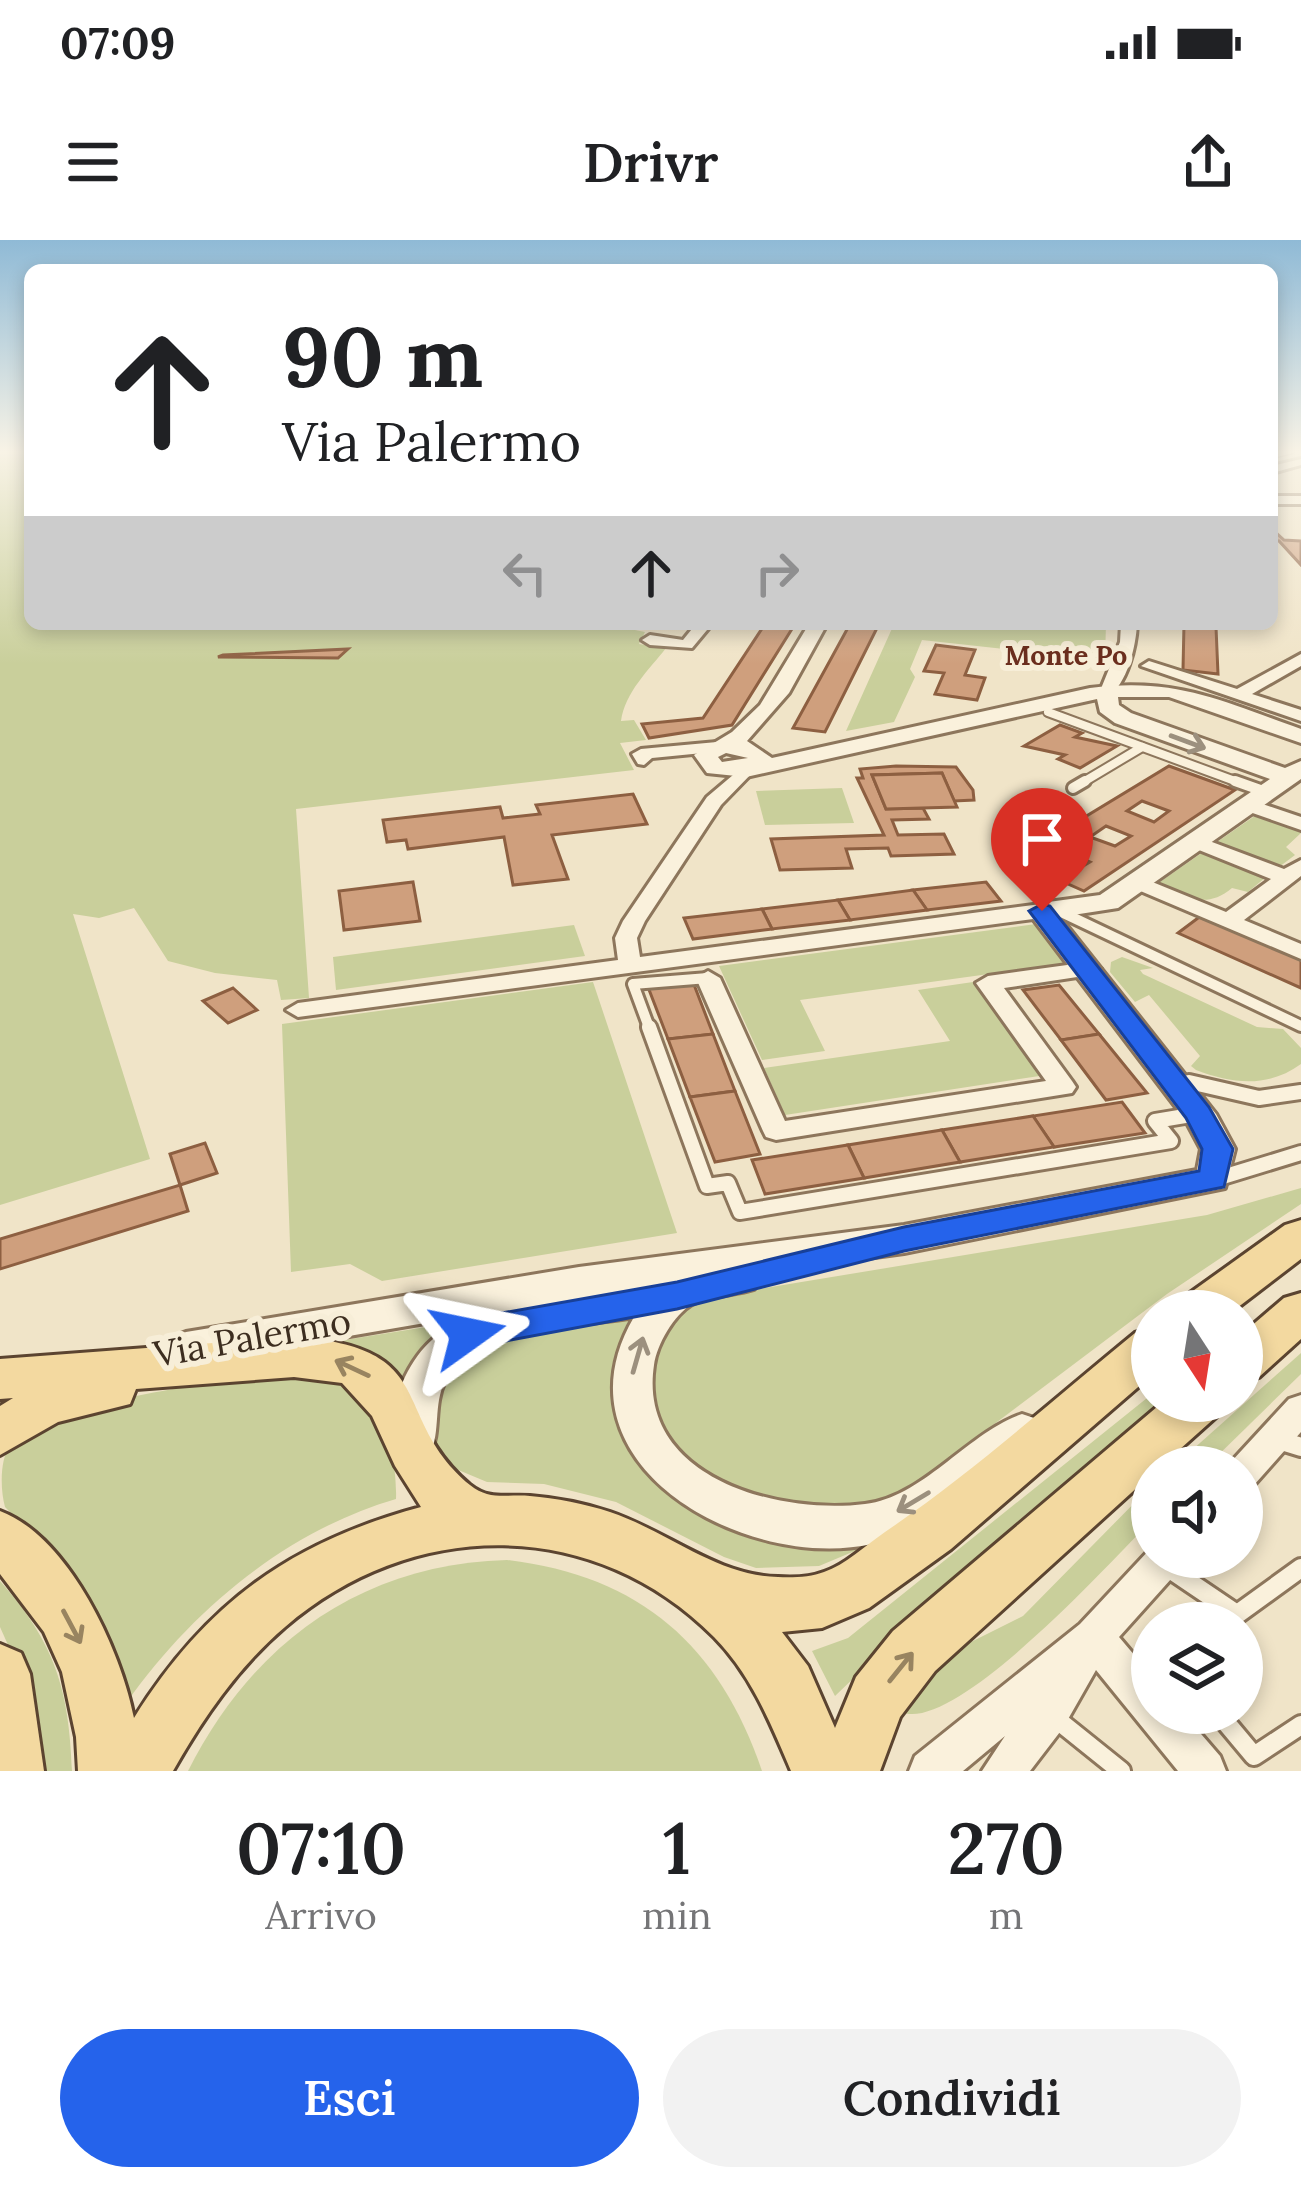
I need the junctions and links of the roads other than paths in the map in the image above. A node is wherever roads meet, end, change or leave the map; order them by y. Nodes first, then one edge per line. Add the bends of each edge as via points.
1 (699, 630) edge
2 (814, 630) edge
3 (1128, 633) edge
4 (650, 640) dead end
5 (1301, 659) edge
6 (1149, 666) junction
7 (1108, 692) junction
8 (1171, 692) junction
9 (1237, 695) junction
10 (766, 711) junction
11 (1048, 712) junction
12 (1301, 716) edge
13 (1004, 717) junction
14 (1123, 718) junction
15 (1301, 736) edge
16 (1142, 746) junction
17 (714, 755) junction
18 (752, 760) junction
19 (1281, 785) edge
20 (1073, 788) dead end
21 (714, 801) junction
22 (1301, 824) edge
23 (1196, 842) junction
24 (1294, 872) edge
25 (1138, 883) junction
26 (1049, 911) junction
27 (1229, 921) junction
28 (1301, 952) edge
29 (630, 964) junction
30 (1089, 969) junction
31 (708, 978) joint
32 (298, 1010) dead end
33 (1301, 1026) edge
34 (1190, 1082) dead end
35 (1301, 1092) edge
36 (1198, 1114) junction
37 (1301, 1153) edge
38 (1213, 1179) junction
39 (1301, 1235) edge
40 (904, 1239) junction
41 (1228, 1290) edge
42 (677, 1296) junction
43 (1301, 1311) edge
44 (1263, 1344) edge
45 (283, 1346) junction
46 (1131, 1360) edge
47 (1131, 1365) edge
48 (170, 1366) junction
49 (5, 1378) edge
50 (56, 1400) junction
51 (1301, 1408) edge
52 (1175, 1422) edge
53 (0, 1433) edge
54 (1288, 1443) edge
55 (416, 1449) junction
56 (1263, 1460) edge
57 (476, 1518) junction
58 (0, 1536) edge
59 (1301, 1568) edge
60 (1148, 1578) edge
61 (1184, 1578) edge
62 (697, 1581) junction
63 (1212, 1602) edge
64 (1253, 1602) edge
65 (1094, 1637) junction
66 (0, 1674) edge
67 (1131, 1682) edge
68 (1049, 1714) junction
69 (1301, 1725) edge
70 (1174, 1734) edge
71 (1236, 1734) edge
72 (13, 1771) edge
73 (109, 1771) edge
74 (140, 1771) edge
75 (822, 1771) edge
76 (850, 1771) edge
77 (930, 1771) edge
78 (1003, 1771) edge
79 (1121, 1771) edge
80 (1205, 1771) edge

1 - 4 street via 687,645
2 - 10 street
3 - 6 street
3 - 7 street
5 - 9 street
6 - 8 street
6 - 9 street
7 - 8 street
7 - 13 street
7 - 14 street via 1108,707
8 - 15 street
9 - 12 street
10 - 17 street
10 - 18 street
11 - 13 street
11 - 14 street
11 - 16 lane
13 - 18 street
14 -> 19 street
16 - 19 lane
16 - 20 lane
17 - 18 street
17 - 21 street
18 - 21 street
19 - 22 street
19 - 23 street
21 - 29 street via 634,921 626,938
23 - 24 street
23 - 25 street
24 - 27 street
25 - 26 street via 1108,902
25 - 27 street
26 - 29 street
26 - 30 street
26 - 33 lane
27 - 28 street
29 - 32 street
30 - 31 street via 988,983 1063,1087 776,1131
30 - 36 street
31 - 36 lane via 633,984 707,1186 728,1183 740,1212 1171,1142 1155,1121
34 - 35 lane via 1240,1099
36 - 38 street via 1218,1149
37 - 38 lane
38 - 40 street, Via Palermo
39 - 41 main road
40 - 42 street
40 - 45 street, Via Palermo via 580,1282
46 -> 42 street via 876,1523 804,1525 700,1493 653,1450 638,1421 633,1360 652,1321
42 - 55 street via 468,1334 437,1356 418,1386
43 - 44 main road
45 - 48 main road
45 - 49 street, Via Palermo
45 - 50 main road
55 -> 45 main road via 374,1380
47 - 62 main road via 932,1531 849,1589 822,1601 775,1605
48 - 49 main road
48 - 50 street
50 - 53 main road
51 - 54 street
76 -> 52 main road via 877,1698 914,1651
54 - 56 street
55 - 57 main road via 445,1497
57 - 62 main road via 596,1530
57 - 74 main road via 363,1547 286,1591 216,1655
58 -> 73 main road via 40,1578 83,1647 103,1705
59 - 64 lane
60 - 65 street
61 - 63 lane
62 - 75 main road via 783,1678
65 - 67 street
65 - 68 street
65 - 77 street
66 - 72 main road
68 - 78 street
68 - 79 lane
69 - 71 lane via 1254,1756
70 - 80 street

